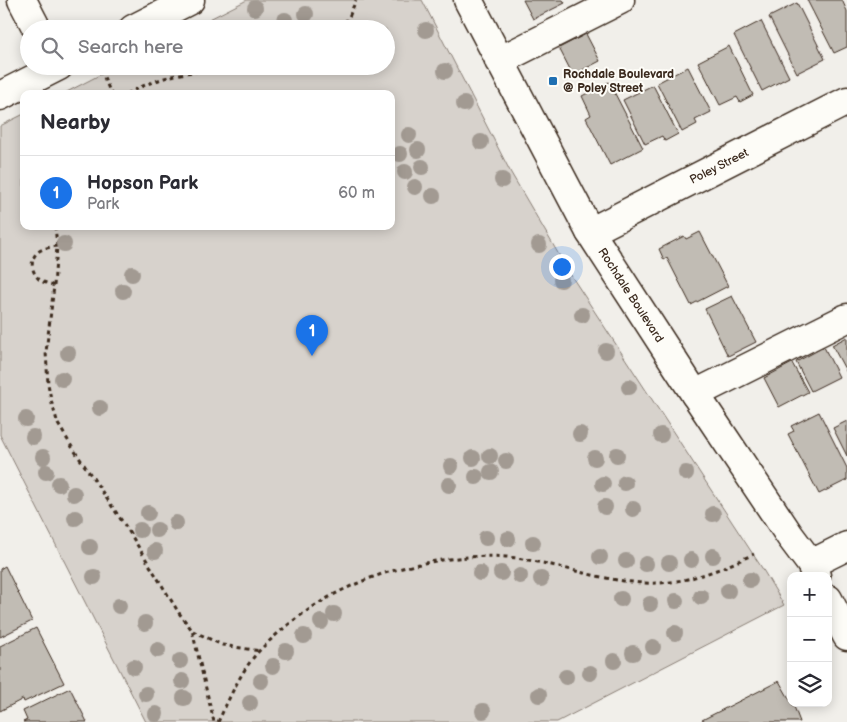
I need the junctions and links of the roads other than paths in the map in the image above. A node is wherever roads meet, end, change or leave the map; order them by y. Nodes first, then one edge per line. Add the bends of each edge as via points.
1 (22, 0) edge
2 (190, 0) edge
3 (468, 0) edge
4 (620, 0) edge
5 (32, 20) edge
6 (151, 20) edge
7 (499, 62) junction
8 (41, 75) edge
9 (0, 96) edge
10 (847, 101) edge
11 (590, 232) junction
12 (847, 318) edge
13 (695, 394) junction
14 (847, 546) edge
15 (813, 570) edge
16 (832, 607) edge
17 (847, 636) edge

1 - 5 street
2 - 6 street
3 - 7 street, Rochdale Boulevard
4 - 7 street
7 - 11 street, Rochdale Boulevard
8 - 9 street
10 - 11 street, Poley Street
11 - 13 street, Rochdale Boulevard
12 - 13 street
13 - 15 street, Rochdale Boulevard
14 - 15 street
16 - 17 street

